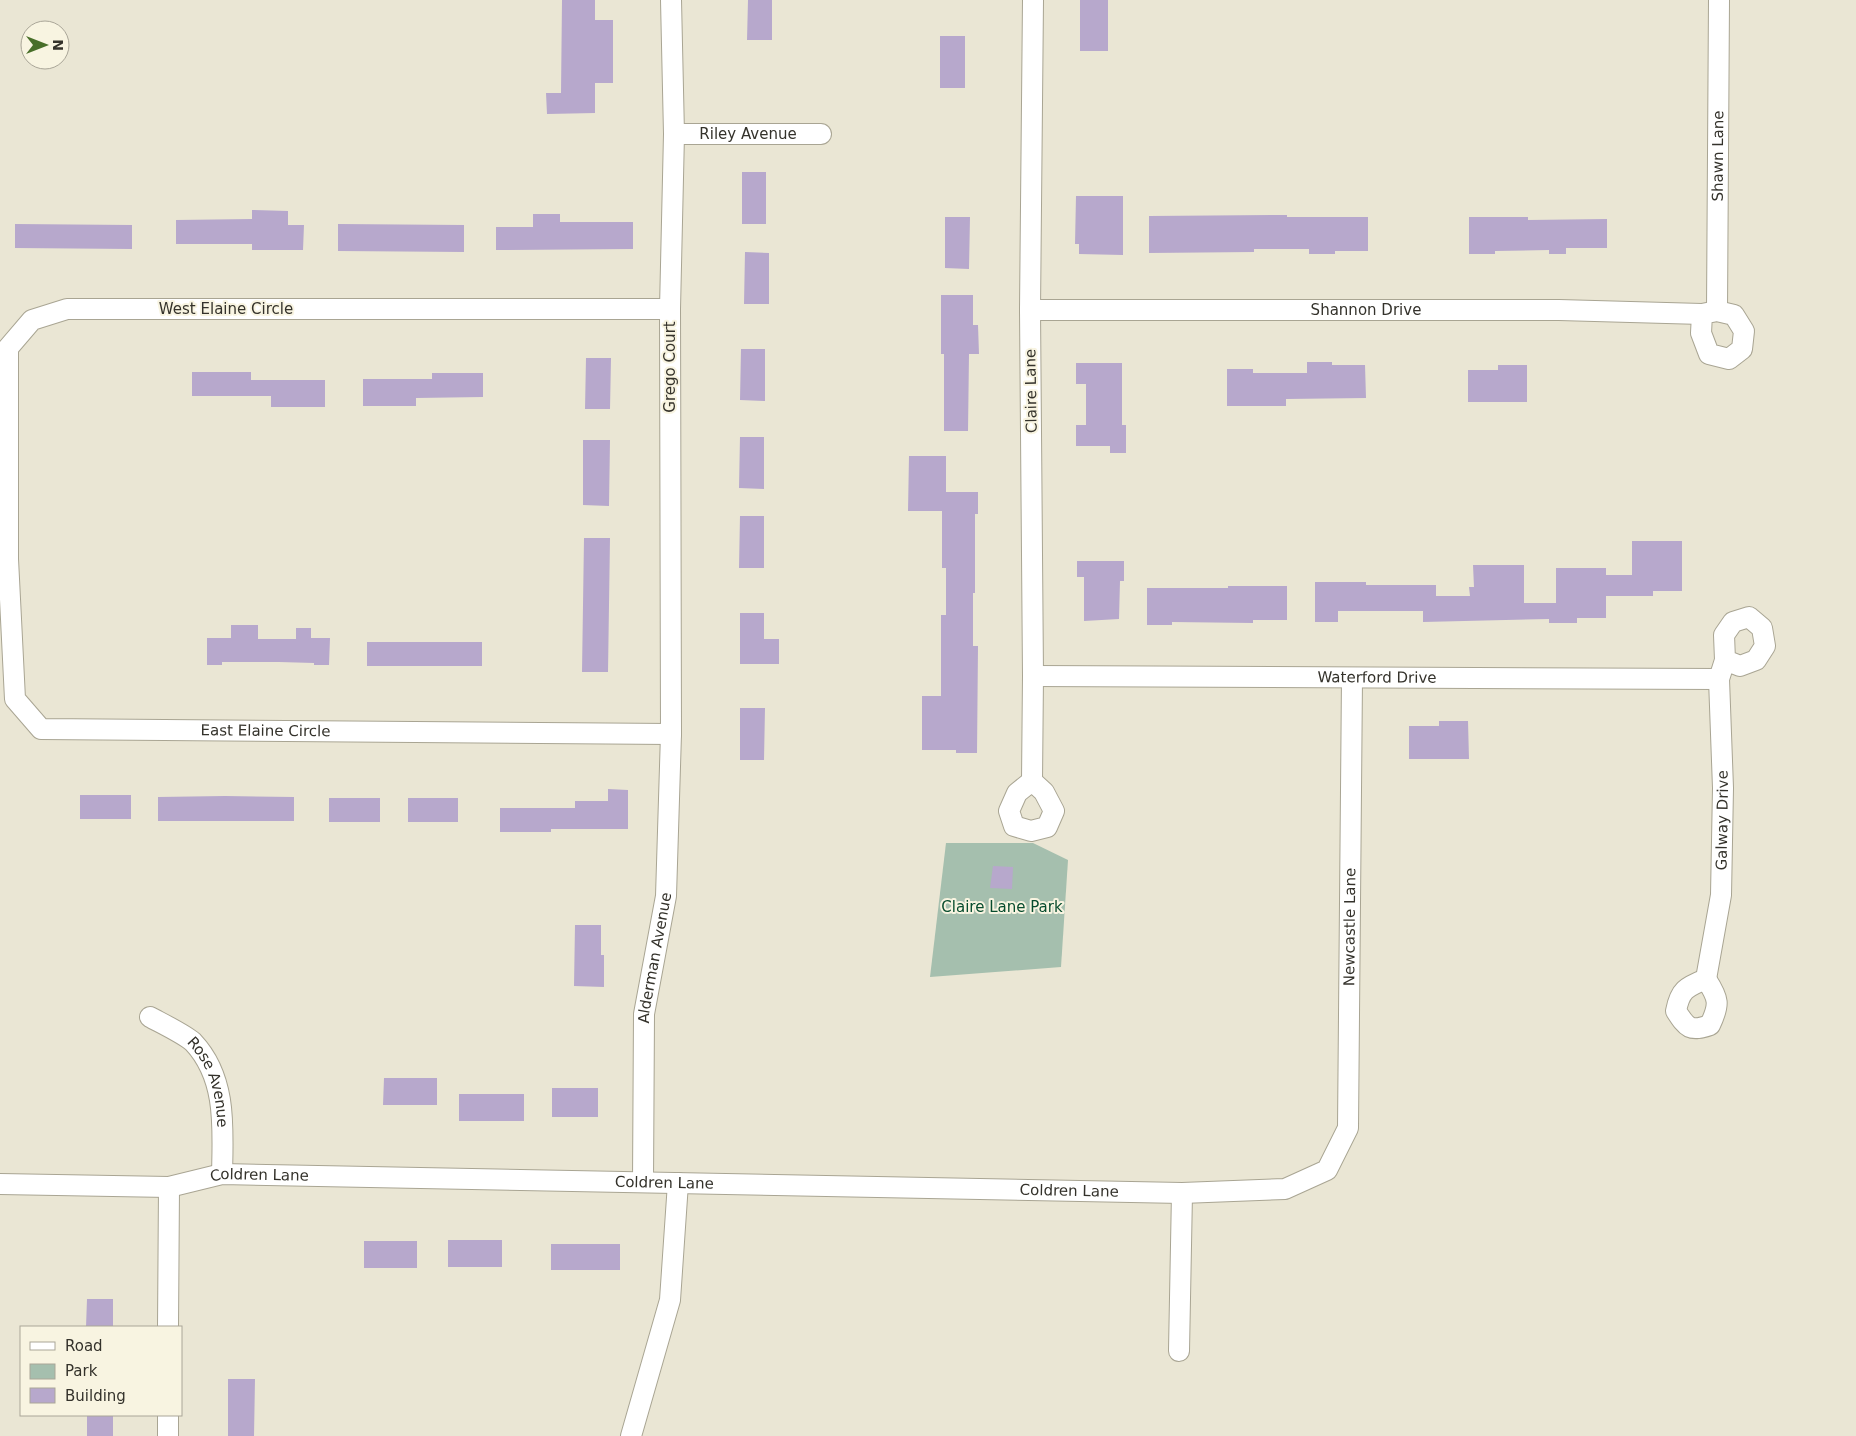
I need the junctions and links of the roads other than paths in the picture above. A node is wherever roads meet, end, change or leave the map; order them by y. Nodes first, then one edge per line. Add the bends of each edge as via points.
1 (671, 0) edge
2 (1033, 0) edge
3 (1719, 0) edge
4 (674, 134) junction
5 (821, 134) dead end
6 (670, 310) junction
7 (1030, 310) junction
8 (1709, 313) joint
9 (4, 559) edge
10 (1722, 669) joint
11 (1033, 676) junction
12 (1352, 678) junction
13 (671, 734) junction
14 (1032, 781) dead end
15 (1706, 979) dead end
16 (150, 1017) dead end
17 (1327, 1170) joint
18 (222, 1174) junction
19 (643, 1182) junction
20 (678, 1183) junction
21 (0, 1184) edge
22 (169, 1188) junction
23 (1182, 1193) junction
24 (168, 1326) edge
25 (1179, 1350) dead end
26 (168, 1416) edge
27 (168, 1436) edge
28 (630, 1436) edge

1 - 4 street, Grego Court
2 - 7 street, Claire Lane
3 - 8 street, Shawn Lane
4 - 5 street, Riley Avenue
4 - 6 street, Grego Court
6 - 9 street, West Elaine Circle via 67,309 32,320 8,348
6 - 13 street, Grego Court
7 - 8 street, Shannon Drive
7 - 11 street, Claire Lane
9 - 13 street, East Elaine Circle via 15,699 41,729
10 - 12 street, Waterford Drive
10 - 15 street, Galway Drive via 1721,895
11 - 12 street, Waterford Drive
11 - 14 street, Claire Lane
12 - 17 street, Newcastle Lane via 1348,1128
13 - 19 street, Alderman Avenue via 666,896 644,1014
16 - 18 street, Rose Avenue via 192,1041 211,1068 220,1093 223,1120
17 - 23 street, Coldren Lane via 1285,1189
18 - 19 street, Coldren Lane
18 - 22 street, Coldren Lane
19 - 20 street, Coldren Lane
20 - 23 street, Coldren Lane
20 - 28 street via 670,1300
21 - 22 street, Coldren Lane
22 - 24 street
23 - 25 street
26 - 27 street

